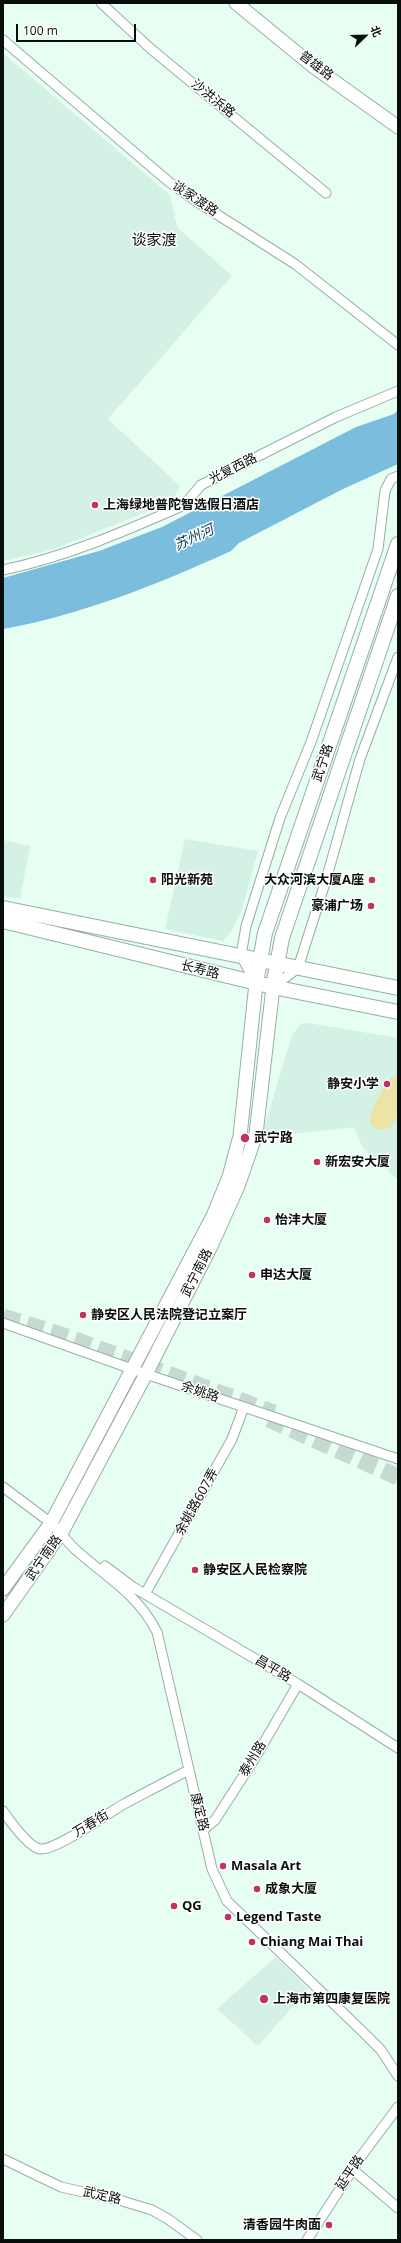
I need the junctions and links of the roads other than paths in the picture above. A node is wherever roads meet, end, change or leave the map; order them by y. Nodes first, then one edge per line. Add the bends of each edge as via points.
1 (101, 3) edge
2 (236, 3) edge
3 (3, 40) edge
4 (398, 127) edge
5 (326, 193) dead end
6 (398, 345) edge
7 (398, 391) edge
8 (398, 476) edge
9 (398, 544) edge
10 (3, 570) edge
11 (398, 596) edge
12 (398, 657) edge
13 (394, 680) edge
14 (3, 908) edge
15 (3, 921) edge
16 (241, 956) junction
17 (260, 960) junction
18 (276, 964) junction
19 (298, 968) junction
20 (256, 983) junction
21 (273, 987) junction
22 (398, 988) edge
23 (398, 1012) edge
24 (3, 1323) edge
25 (130, 1369) junction
26 (146, 1374) junction
27 (244, 1407) junction
28 (398, 1459) edge
29 (3, 1487) edge
30 (51, 1523) junction
31 (62, 1532) junction
32 (3, 1589) edge
33 (145, 1594) junction
34 (3, 1615) edge
35 (298, 1684) junction
36 (398, 1748) edge
37 (188, 1770) junction
38 (3, 1812) edge
39 (203, 1830) junction
40 (398, 2076) edge
41 (398, 2108) edge
42 (3, 2159) edge
43 (352, 2169) junction
44 (398, 2208) edge
45 (197, 2240) edge
46 (306, 2240) edge

1 - 5 street, 沙洪浜路 via 151,49
2 - 4 main road, 普雄路 via 314,67
3 - 6 street, 谈家渡路 via 170,182 295,264
7 - 10 street, 光复西路 via 336,417 201,485 185,504 173,510 102,540
8 - 16 street via 391,479 384,491 378,549 311,742 280,818 246,926
9 - 17 main road, 武宁路 via 265,933
11 - 18 main road, 武宁路 via 282,938
12 - 13 street
13 - 19 street via 360,759 328,874
14 - 16 main road, 长寿路
15 - 20 main road, 长寿路
16 - 17 main road, 长寿路
16 - 20 street
17 - 18 main road, 长寿路
17 - 20 main road, 武宁路
18 - 19 main road, 长寿路
18 - 21 main road, 武宁南路
19 - 21 street
19 - 22 main road, 长寿路
20 - 21 main road, 长寿路
20 - 25 main road, 武宁南路 via 240,1136 229,1177 213,1216
21 - 23 main road, 长寿路
21 - 26 main road, 武宁南路 via 256,1134 238,1186 212,1244
24 - 25 street, 余姚路
25 - 26 street, 余姚路
25 - 30 main road, 武宁南路
26 - 27 street, 余姚路
26 - 31 main road, 武宁南路
27 - 28 street, 余姚路
27 - 33 street, 余姚路607弄 via 232,1439
29 - 30 street, 康定路
30 - 31 street, 康定路
30 - 32 main road, 武宁南路
31 - 33 street, 康定路
31 - 34 main road, 武宁南路
31 - 37 street, 康定路 via 76,1549 125,1589 151,1621 162,1646
33 - 35 street, 昌平路
35 - 36 street, 昌平路
35 - 39 street, 泰州路 via 215,1820
37 - 38 street, 万春街 via 45,1849 36,1847 18,1831
37 - 39 street, 康定路
39 - 40 street, 康定路 via 212,1869 226,1901 381,2050
41 - 43 street, 延平路
42 - 45 street, 武定路 via 61,2187 152,2210 168,2218
43 - 44 street
43 - 46 street, 延平路

